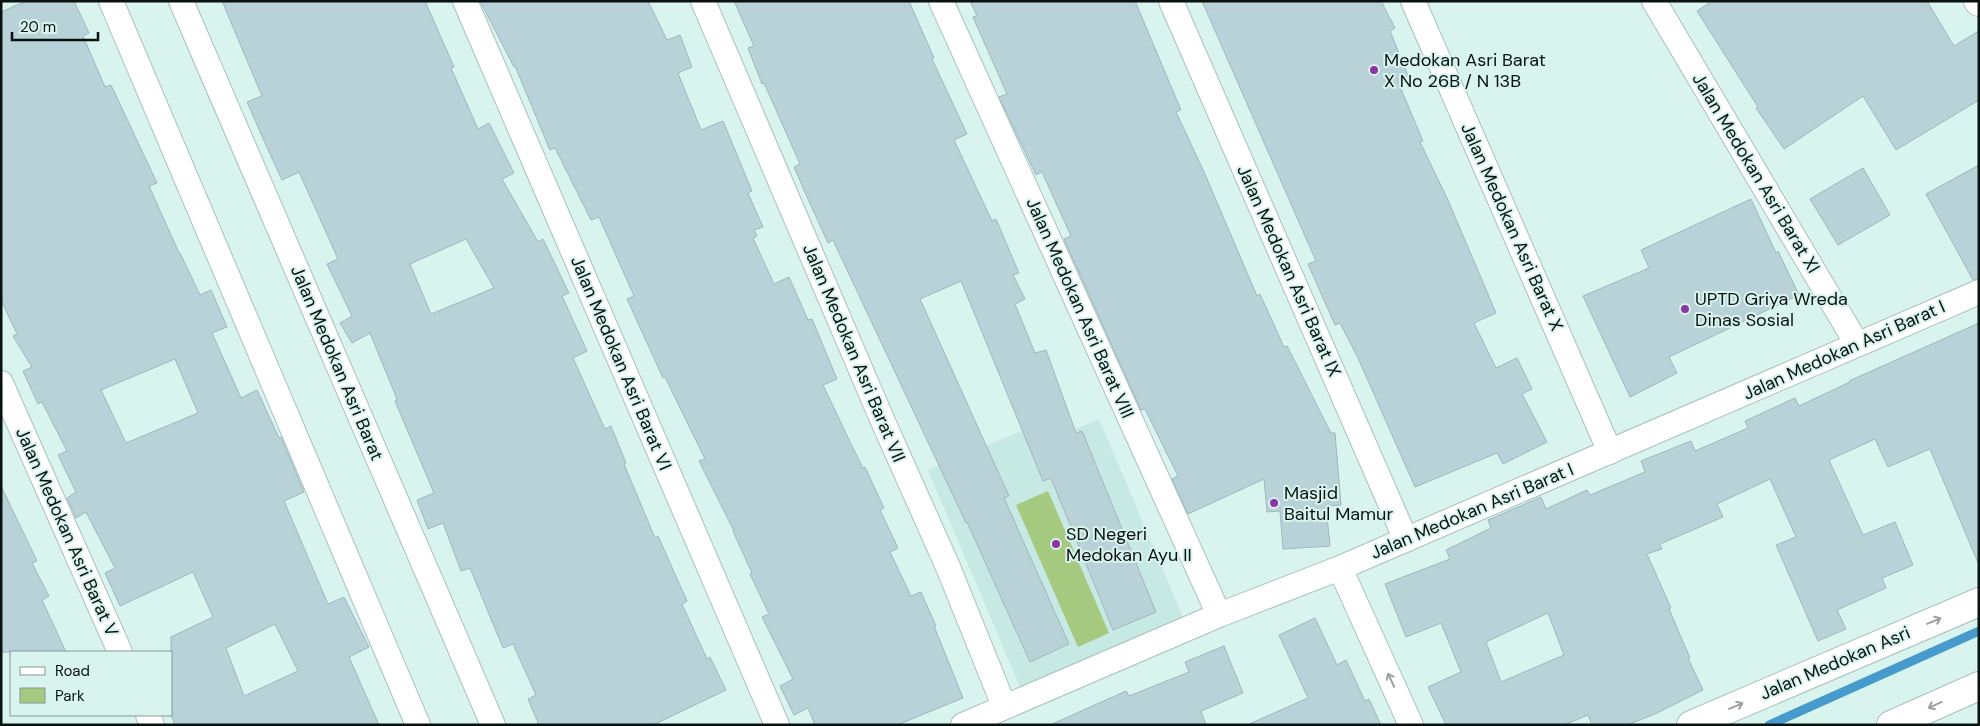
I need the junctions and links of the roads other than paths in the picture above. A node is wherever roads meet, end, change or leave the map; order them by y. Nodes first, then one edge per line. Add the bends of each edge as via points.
1 (110, 1) edge
2 (181, 1) edge
3 (465, 1) edge
4 (703, 1) edge
5 (941, 1) edge
6 (1171, 1) edge
7 (1413, 1) edge
8 (1654, 1) edge
9 (1979, 292) edge
10 (1857, 344) junction
11 (1, 383) edge
12 (1610, 452) junction
13 (1406, 540) junction
14 (1340, 568) junction
15 (1979, 602) edge
16 (1219, 615) junction
17 (120, 651) edge
18 (1979, 686) edge
19 (1004, 706) junction
20 (418, 725) edge
21 (493, 725) edge
22 (777, 725) edge
23 (964, 725) edge
24 (1411, 725) edge
25 (1691, 725) edge
26 (1891, 725) edge

1 - 20 street
2 - 21 street, Jalan Medokan Asri Barat
3 - 22 street, Jalan Medokan Asri Barat VI
4 - 19 street, Jalan Medokan Asri Barat VII via 948,567
5 - 16 street, Jalan Medokan Asri Barat VIII
6 - 13 street, Jalan Medokan Asri Barat IX
7 - 12 street, Jalan Medokan Asri Barat X
8 - 10 street, Jalan Medokan Asri Barat XI
9 - 10 street, Jalan Medokan Asri Barat I
10 - 12 street, Jalan Medokan Asri Barat I
11 - 17 street, Jalan Medokan Asri Barat V
12 - 13 street, Jalan Medokan Asri Barat I
13 - 14 street, Jalan Medokan Asri Barat I
14 - 16 street, Jalan Medokan Asri Barat I
24 -> 14 street
25 -> 15 street, Jalan Medokan Asri
16 - 19 street, Jalan Medokan Asri Barat I
18 -> 26 street
19 - 23 street, Jalan Medokan Asri Barat I

